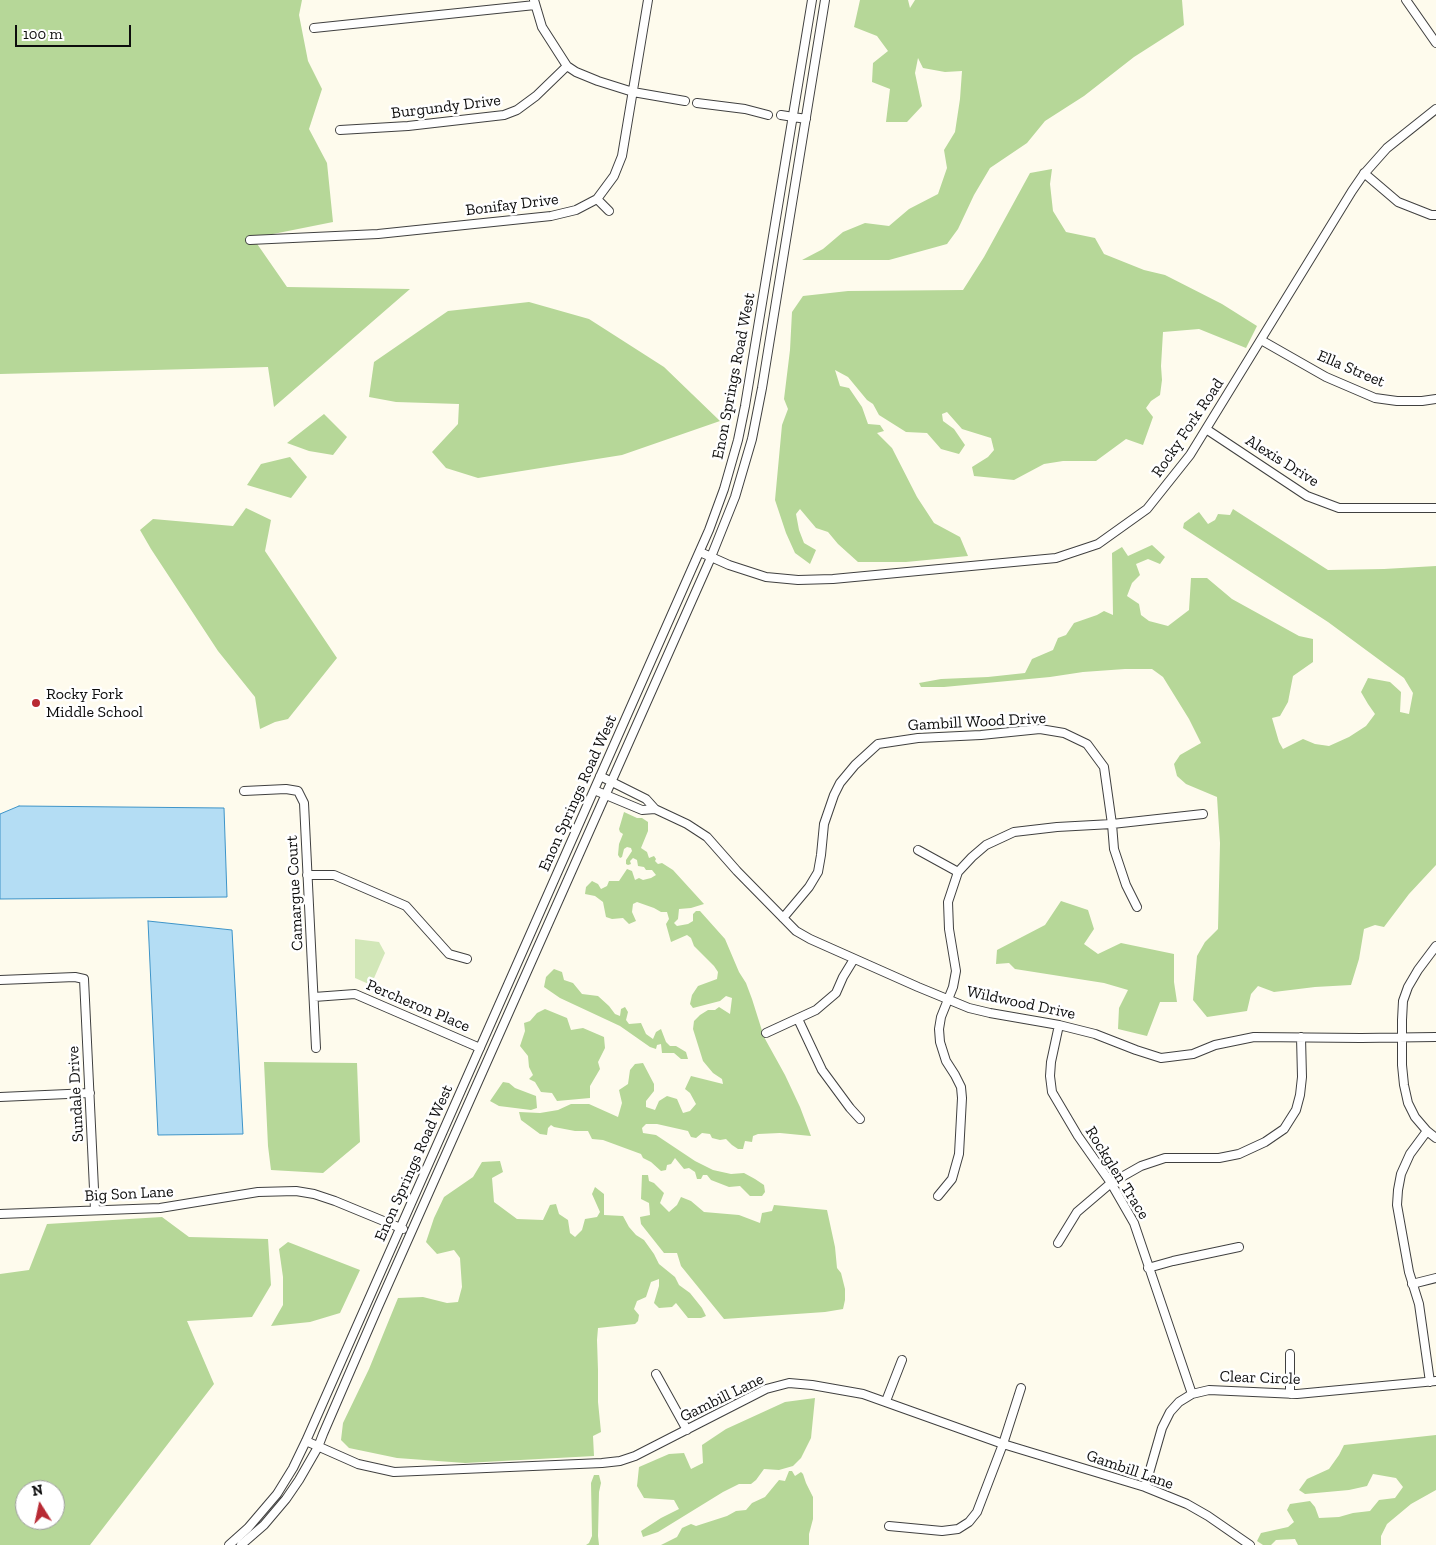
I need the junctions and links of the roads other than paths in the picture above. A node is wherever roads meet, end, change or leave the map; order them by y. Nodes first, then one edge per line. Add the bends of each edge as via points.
1 (648, 0) edge
2 (812, 0) edge
3 (825, 0) edge
4 (1406, 0) edge
5 (534, 2) edge
6 (314, 28) dead end
7 (1436, 43) edge
8 (567, 66) junction
9 (633, 92) junction
10 (685, 101) dead end
11 (697, 103) dead end
12 (1436, 109) edge
13 (781, 115) dead end
14 (768, 116) dead end
15 (793, 117) junction
16 (806, 119) junction
17 (340, 130) dead end
18 (1364, 173) junction
19 (597, 199) junction
20 (610, 211) dead end
21 (1436, 215) edge
22 (250, 240) dead end
23 (1261, 340) junction
24 (1436, 399) edge
25 (1206, 429) junction
26 (1436, 508) edge
27 (700, 552) junction
28 (712, 557) junction
29 (600, 776) junction
30 (612, 782) junction
31 (594, 790) junction
32 (244, 791) dead end
33 (606, 796) junction
34 (655, 809) junction
35 (1203, 814) dead end
36 (1112, 824) junction
37 (918, 850) dead end
38 (958, 872) junction
39 (307, 874) junction
40 (1137, 907) dead end
41 (783, 918) junction
42 (1436, 946) edge
43 (467, 959) dead end
44 (854, 959) junction
45 (0, 980) edge
46 (314, 997) junction
47 (948, 1000) junction
48 (798, 1019) junction
49 (1060, 1025) junction
50 (766, 1033) dead end
51 (1301, 1037) junction
52 (1402, 1037) junction
53 (1436, 1037) edge
54 (316, 1048) dead end
55 (480, 1048) junction
56 (90, 1093) junction
57 (0, 1097) edge
58 (860, 1118) dead end
59 (1427, 1131) junction
60 (1436, 1138) edge
61 (1111, 1184) junction
62 (938, 1196) dead end
63 (95, 1210) junction
64 (0, 1214) edge
65 (400, 1228) junction
66 (412, 1232) junction
67 (1058, 1243) dead end
68 (1239, 1246) dead end
69 (1148, 1268) junction
70 (1436, 1278) edge
71 (1412, 1284) junction
72 (1290, 1354) dead end
73 (902, 1360) dead end
74 (656, 1374) dead end
75 (1433, 1381) edge
76 (1021, 1388) dead end
77 (1192, 1394) junction
78 (1290, 1394) junction
79 (886, 1401) junction
80 (687, 1430) junction
81 (306, 1441) junction
82 (1003, 1444) junction
83 (318, 1447) junction
84 (1145, 1487) junction
85 (889, 1526) dead end
86 (229, 1545) edge
87 (242, 1545) edge
88 (1250, 1545) edge

1 - 9 street, Bonifay Drive
2 - 15 street, Enon Springs Road West
3 - 16 street, Enon Springs Road West
4 - 7 street
5 - 6 street
5 - 8 street via 542,27
8 - 9 street via 598,81
8 - 17 street, Burgundy Drive via 536,96 504,115
9 - 10 street
9 - 19 street, Bonifay Drive via 622,156 614,176
11 - 14 street via 745,109
12 - 18 street, Rocky Fork Road via 1387,148
13 - 15 street
15 - 16 street
15 - 27 street, Enon Springs Road West via 740,431 724,489
16 - 28 street, Enon Springs Road West via 752,439 735,497
18 - 21 street via 1398,202
18 - 23 street, Rocky Fork Road
19 - 20 street
19 - 22 street, Bonifay Drive via 576,210 551,216 378,234
23 - 24 street, Ella Street via 1326,377 1375,398 1396,401
23 - 25 street, Rocky Fork Road
25 - 26 street, Alexis Drive via 1307,496 1339,508
25 - 28 street, Rocky Fork Road via 1190,455 1147,509 1098,544 1056,558 798,580 766,577
27 - 28 street, Rocky Fork Road
27 - 29 street, Enon Springs Road West
28 - 30 street, Enon Springs Road West
29 - 30 street, Wildwood Drive
29 - 31 street, Enon Springs Road West
30 - 33 street, Enon Springs Road West
30 - 34 street, Wildwood Drive via 646,798
31 - 33 street, Wildwood Drive
31 - 55 street, Enon Springs Road West
32 - 39 street, Camargue Court via 298,791 304,803
33 - 34 street, Wildwood Drive via 642,810
33 - 66 street, Enon Springs Road West
34 - 41 street, Wildwood Drive via 707,837
35 - 36 street
36 - 38 street via 1014,832 986,845
36 - 40 street, Gambill Wood Drive via 1114,849
36 - 41 street, Gambill Wood Drive via 1104,768 1087,744 1064,733 1040,729 878,744 851,770 837,790 824,824 818,872
37 - 38 street
38 - 47 street via 948,902 948,929 956,971
39 - 43 street via 334,875 406,906 449,954
39 - 46 street, Camargue Court
41 - 44 street, Wildwood Drive via 800,933
42 - 52 street via 1408,987
44 - 47 street, Wildwood Drive
44 - 48 street via 836,993 816,1010
45 - 56 street, Sundale Drive via 84,979
46 - 54 street, Camargue Court
46 - 55 street, Percheron Place via 355,994
47 - 49 street, Wildwood Drive via 984,1012
47 - 62 street via 941,1017 940,1042 962,1098 959,1154 952,1179
48 - 50 street
48 - 58 street via 822,1070
49 - 51 street, Wildwood Drive via 1098,1034 1161,1058 1193,1054 1215,1045 1254,1037
49 - 61 street, Rockglen Trace via 1051,1062 1052,1092
51 - 52 street, Wildwood Drive
51 - 61 street via 1300,1095 1296,1110 1284,1129 1239,1154 1219,1158 1160,1159 1140,1166
52 - 53 street, Wildwood Drive
52 - 59 street via 1402,1065 1408,1103
55 - 65 street, Enon Springs Road West
56 - 57 street
56 - 63 street, Sundale Drive
59 - 60 street
59 - 71 street via 1410,1154 1398,1190
61 - 67 street via 1077,1212
61 - 69 street, Rockglen Trace via 1134,1223
63 - 64 street, Big Son Lane
63 - 65 street, Big Son Lane via 160,1208 258,1192 296,1191 335,1201
65 - 66 street, Big Son Lane
65 - 81 street, Enon Springs Road West
66 - 83 street, Enon Springs Road West
68 - 69 street
69 - 77 street, Rockglen Trace
70 - 71 street
71 - 75 street via 1419,1304
72 - 78 street
73 - 79 street
74 - 80 street
75 - 78 street, Clear Circle
76 - 82 street
77 - 78 street, Clear Circle via 1209,1390
77 - 84 street via 1170,1412 1164,1423
79 - 80 street, Gambill Lane via 856,1392 789,1383 766,1389
79 - 82 street, Gambill Lane
80 - 83 street, Gambill Lane via 620,1461 551,1465 394,1472 358,1464
81 - 83 street, Gambill Lane
81 - 86 street, Enon Springs Road West via 273,1499
82 - 84 street, Gambill Lane
82 - 85 street via 977,1512 969,1522 958,1529 942,1531
83 - 87 street, Enon Springs Road West via 286,1499
84 - 88 street, Gambill Lane via 1187,1504

